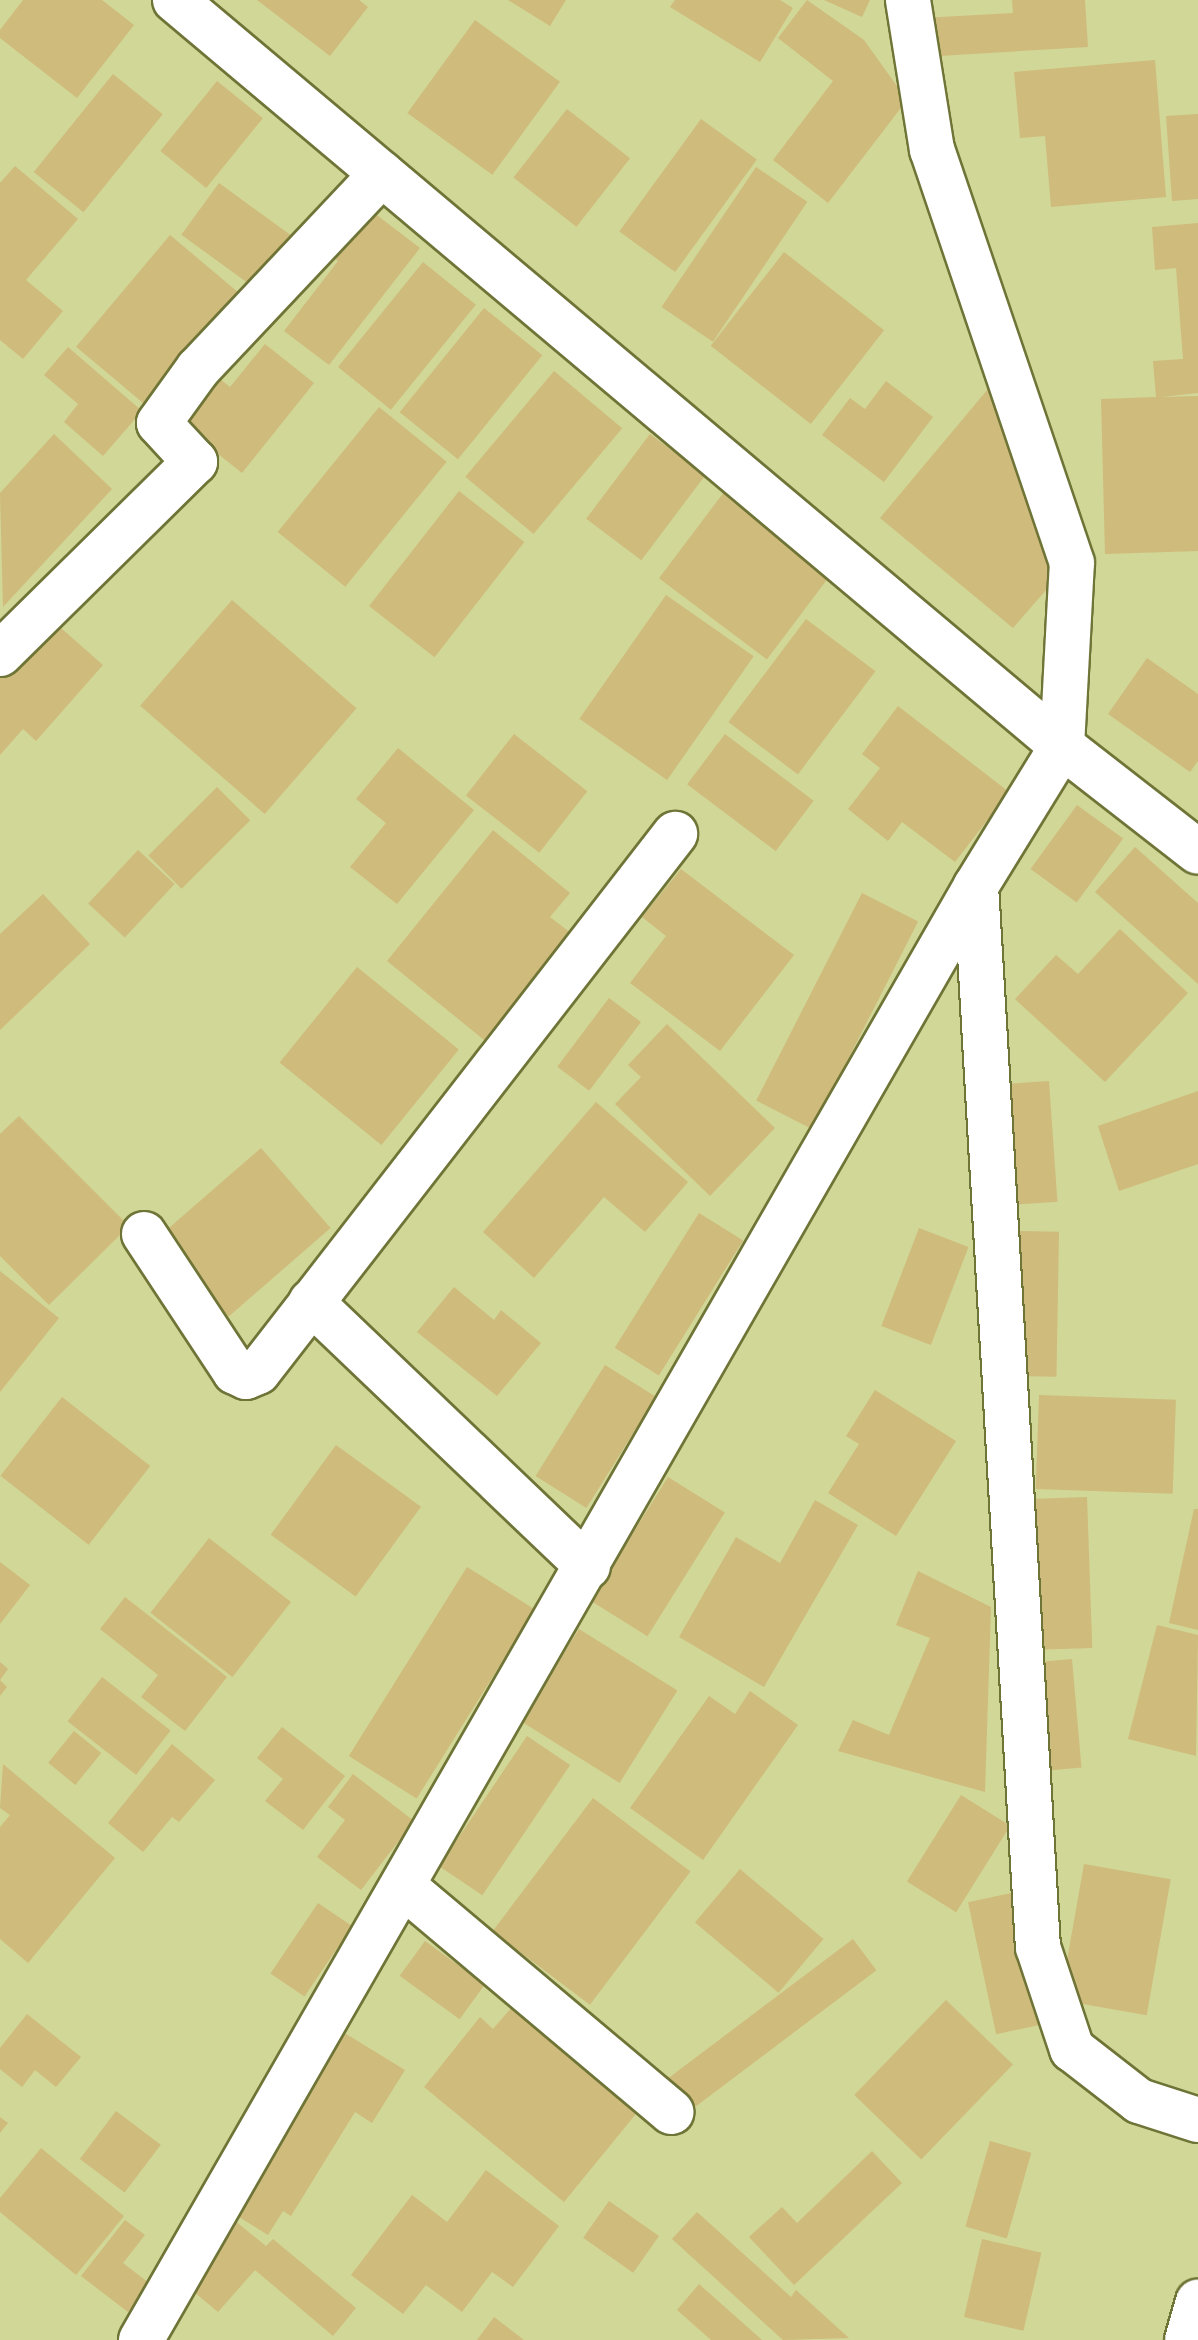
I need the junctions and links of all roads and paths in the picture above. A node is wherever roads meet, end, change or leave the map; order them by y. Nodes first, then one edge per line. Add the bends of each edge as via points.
1 (175, 0) edge
2 (908, 0) edge
3 (382, 174) junction
4 (0, 654) edge
5 (1062, 746) junction
6 (675, 834) dead end
7 (1198, 852) edge
8 (976, 886) junction
9 (144, 1234) dead end
10 (311, 1302) junction
11 (588, 1567) junction
12 (403, 1886) junction
13 (671, 2112) dead end
14 (1198, 2120) edge
15 (1198, 2302) edge
16 (141, 2340) edge
17 (1187, 2340) edge

1 - 3 street
2 - 5 street via 932,150 1072,563
3 - 4 street via 198,369 159,423 195,462
3 - 5 street
5 - 7 street
5 - 8 street
6 - 10 street
8 - 11 street
8 - 14 street via 1038,1947 1072,2049 1139,2101
9 - 10 street via 235,1372 246,1377 258,1372
10 - 11 street
11 - 12 street
12 - 13 street
12 - 16 street
15 - 17 street

